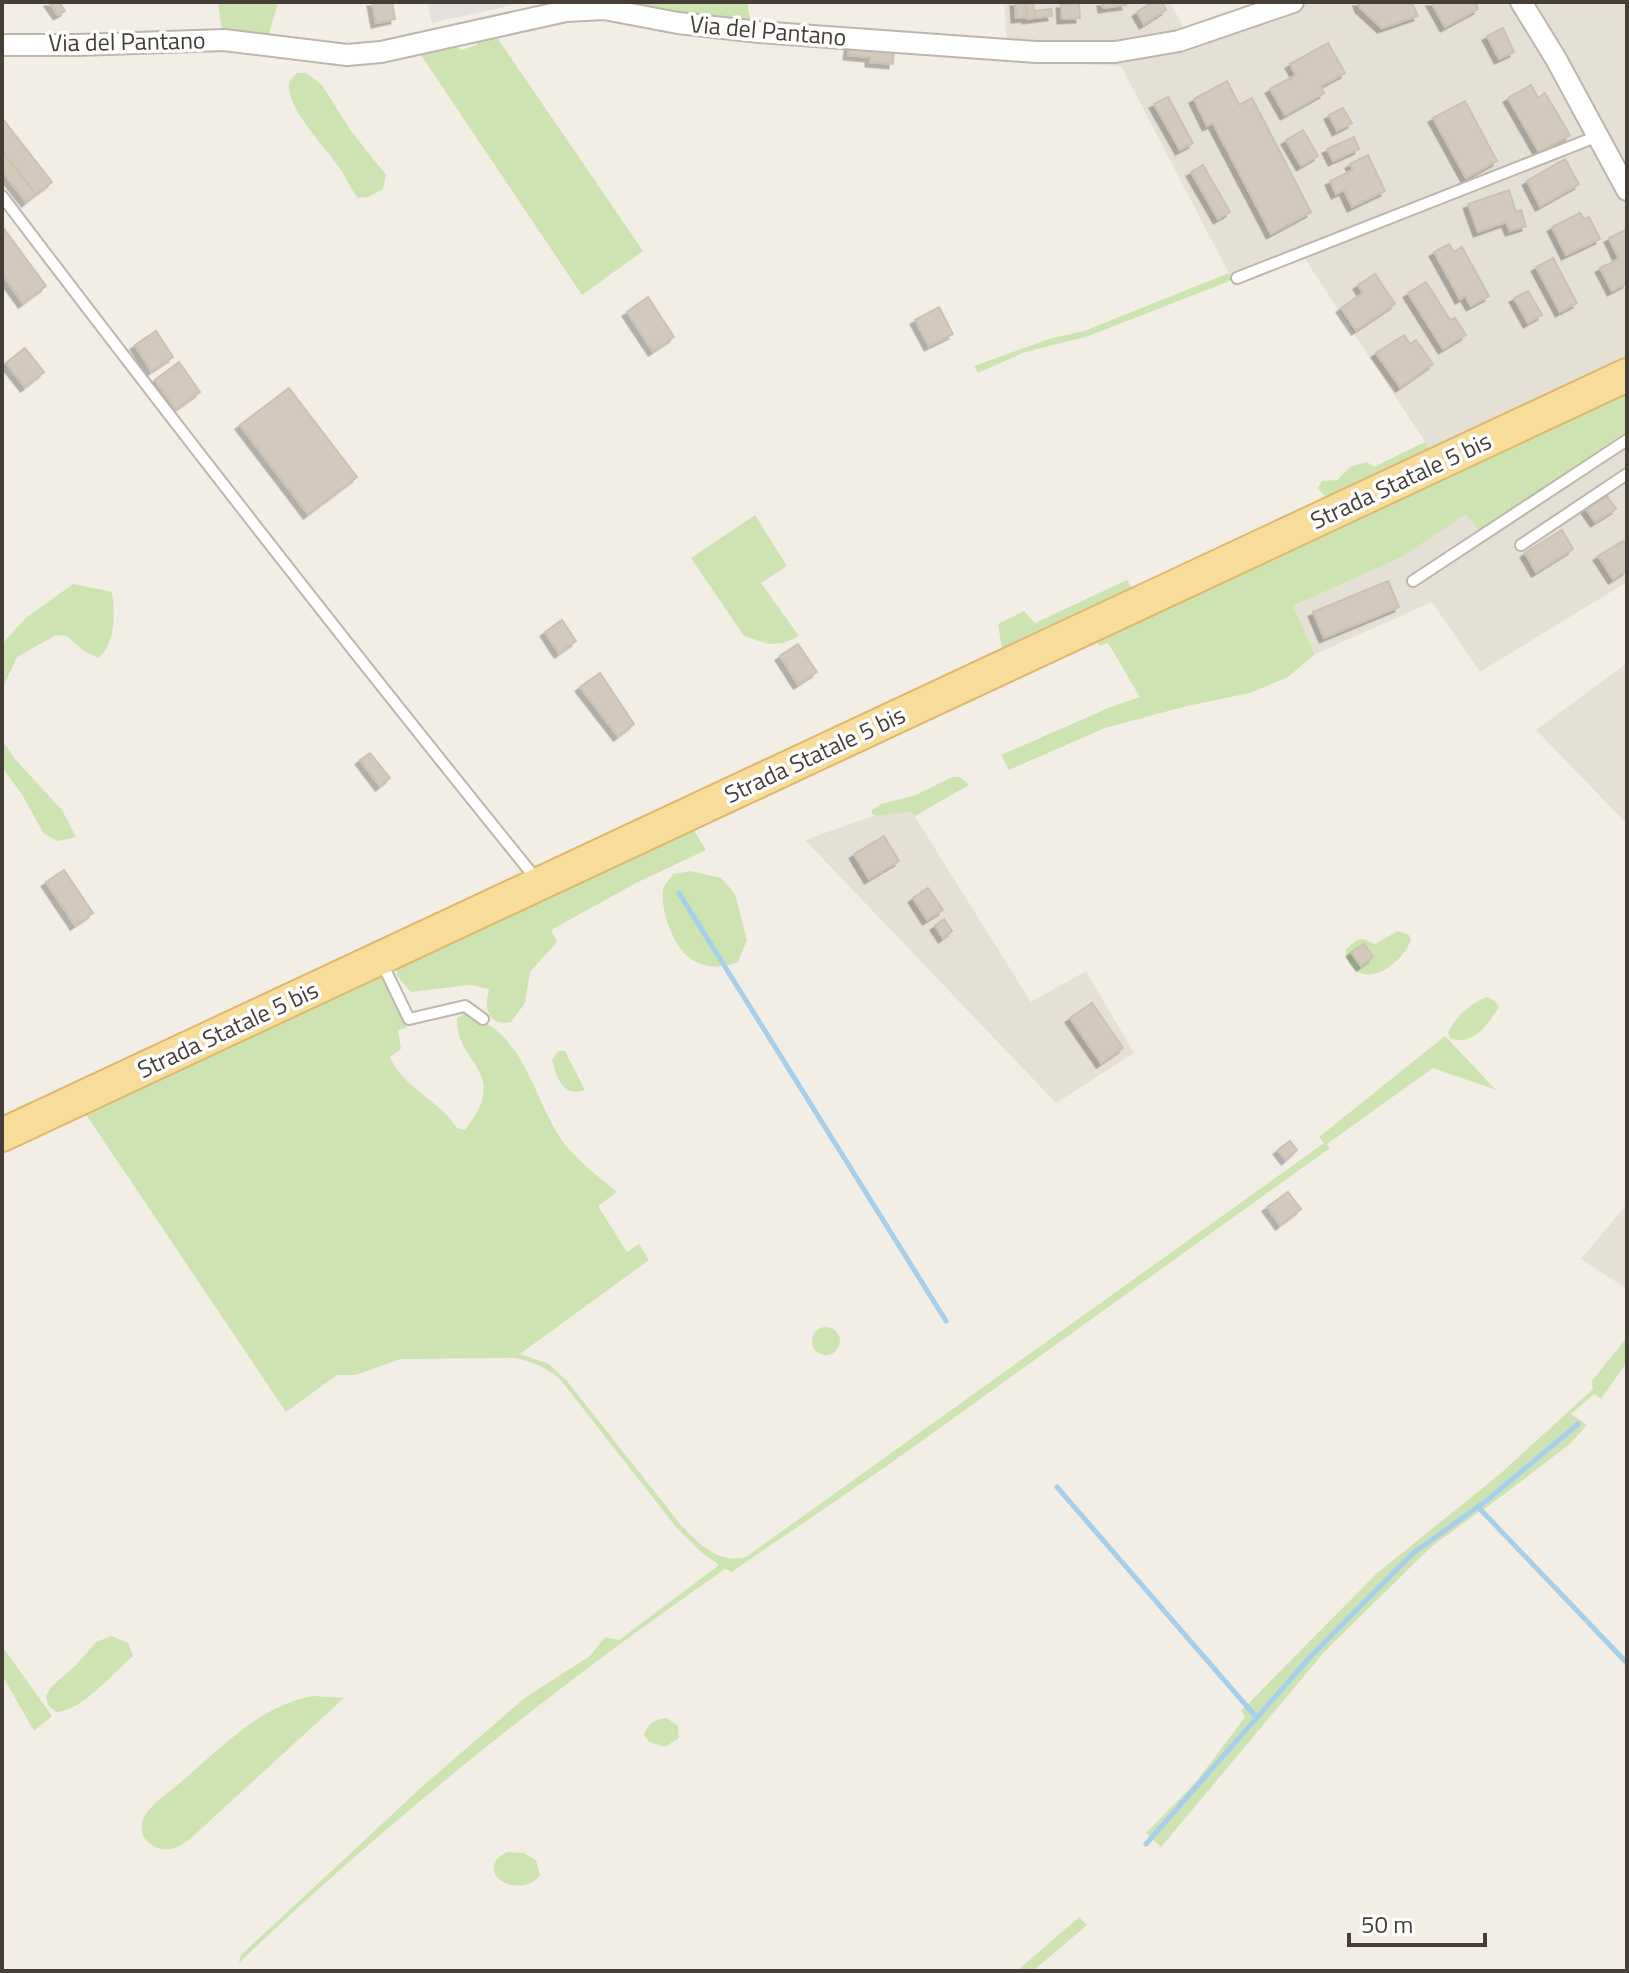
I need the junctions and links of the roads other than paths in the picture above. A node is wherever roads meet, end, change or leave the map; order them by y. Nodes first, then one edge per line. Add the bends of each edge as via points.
1 (1293, 2) edge
2 (1521, 2) edge
3 (2, 45) edge
4 (1598, 136) junction
5 (1627, 190) edge
6 (2, 196) edge
7 (1237, 278) dead end
8 (1627, 375) edge
9 (1627, 440) edge
10 (1627, 474) edge
11 (1521, 545) dead end
12 (1413, 581) dead end
13 (541, 884) junction
14 (380, 959) junction
15 (483, 1019) dead end
16 (2, 1135) edge

1 - 3 street, Via del Pantano via 1179,41 1115,52 1036,52 759,32 590,8 347,55 224,40
2 - 4 street
4 - 5 street
4 - 7 lane
6 - 13 lane via 172,422
8 - 13 main road, Strada Statale 5 bis
9 - 12 lane
10 - 11 lane
13 - 14 main road, Strada Statale 5 bis
14 - 15 lane via 409,1019 465,1006
14 - 16 main road, Strada Statale 5 bis

